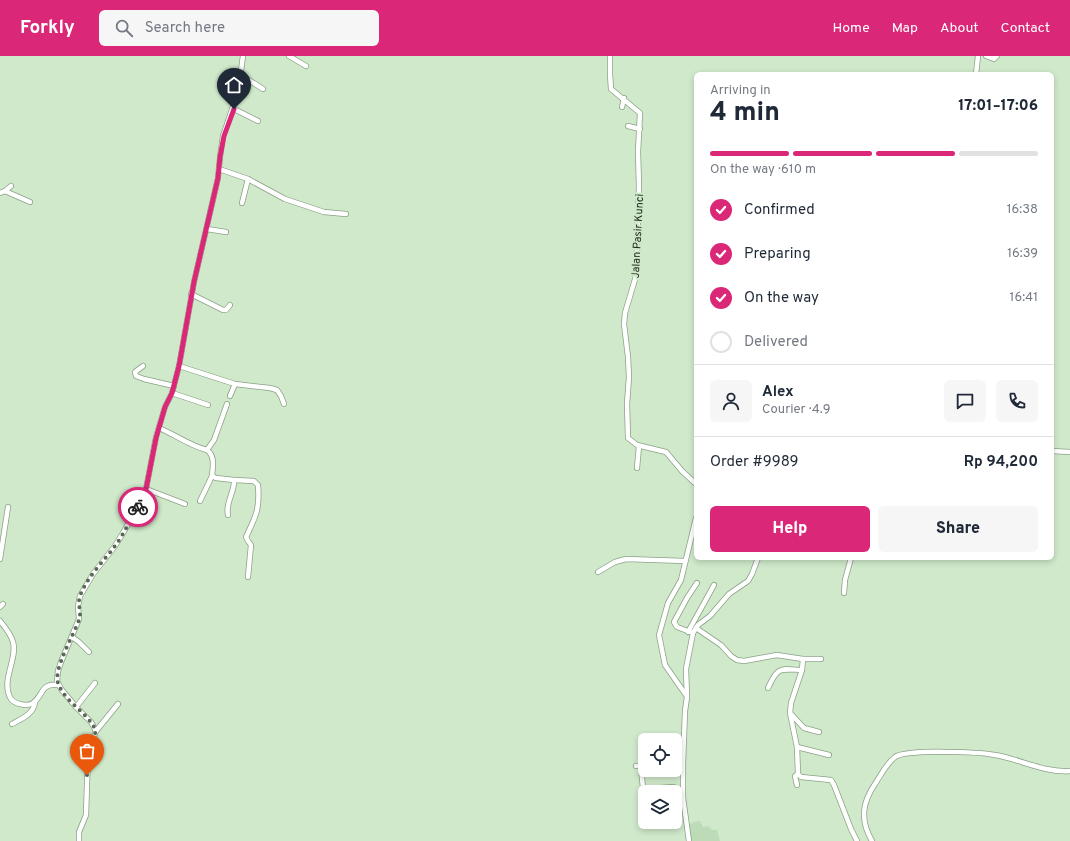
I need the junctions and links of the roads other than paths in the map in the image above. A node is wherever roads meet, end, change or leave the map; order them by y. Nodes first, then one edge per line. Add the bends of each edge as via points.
1 (243, 56) edge
2 (289, 56) edge
3 (610, 56) edge
4 (978, 56) edge
5 (986, 56) edge
6 (997, 56) edge
7 (306, 66) dead end
8 (977, 72) edge
9 (241, 76) junction
10 (263, 89) dead end
11 (624, 98) junction
12 (622, 107) dead end
13 (234, 109) junction
14 (258, 121) dead end
15 (628, 126) dead end
16 (640, 129) junction
17 (219, 169) junction
18 (248, 179) junction
19 (11, 186) dead end
20 (2, 192) edge
21 (30, 202) dead end
22 (242, 203) dead end
23 (346, 214) dead end
24 (207, 229) junction
25 (226, 232) dead end
26 (191, 294) junction
27 (230, 305) dead end
28 (143, 366) dead end
29 (179, 366) junction
30 (235, 384) junction
31 (174, 386) junction
32 (172, 393) junction
33 (230, 396) dead end
34 (227, 404) dead end
35 (284, 404) dead end
36 (208, 405) dead end
37 (159, 428) junction
38 (639, 446) junction
39 (207, 450) junction
40 (1054, 451) edge
41 (1070, 452) edge
42 (637, 468) dead end
43 (212, 476) junction
44 (234, 480) junction
45 (694, 482) edge
46 (146, 489) junction
47 (200, 501) dead end
48 (185, 504) dead end
49 (8, 507) dead end
50 (228, 515) dead end
51 (694, 526) edge
52 (0, 559) edge
53 (757, 560) edge
54 (850, 560) edge
55 (685, 561) junction
56 (598, 572) dead end
57 (248, 577) dead end
58 (697, 583) dead end
59 (714, 585) dead end
60 (844, 593) dead end
61 (0, 622) edge
62 (696, 628) junction
63 (691, 632) junction
64 (72, 637) junction
65 (89, 652) dead end
66 (803, 659) junction
67 (821, 660) dead end
68 (802, 670) junction
69 (95, 683) dead end
70 (58, 685) junction
71 (768, 688) dead end
72 (687, 697) junction
73 (35, 702) junction
74 (118, 704) dead end
75 (76, 707) junction
76 (790, 713) junction
77 (12, 724) dead end
78 (96, 731) junction
79 (819, 732) dead end
80 (797, 747) junction
81 (829, 755) dead end
82 (636, 766) dead end
83 (1070, 770) edge
84 (798, 774) junction
85 (797, 786) dead end
86 (683, 798) junction
87 (79, 841) edge
88 (689, 841) edge
89 (857, 841) edge
90 (872, 841) edge

1 - 9 street
2 - 7 street
3 - 11 street, Jalan Pasir Kunci via 610,87
4 - 8 street
5 - 6 street
9 - 10 street
9 - 13 street
11 - 12 street
11 - 16 street, Jalan Pasir Kunci via 640,113
13 - 14 street
13 - 17 street via 224,136
15 - 16 street
16 - 38 street, Jalan Pasir Kunci via 636,276 624,324 629,377 627,434 630,440
17 - 18 street
17 - 24 street
18 - 22 street
18 - 23 street via 285,199 324,212
19 - 20 street
20 - 21 street
24 - 25 street
24 - 26 street
26 - 27 street via 223,310
26 - 29 street
28 - 31 street via 136,371 136,376
29 - 30 street
29 - 31 street
30 - 33 street
30 - 35 street via 277,390
31 - 32 street
32 - 36 street
32 - 37 street
34 - 39 street via 214,440
37 - 39 street via 191,445
37 - 46 street
38 - 42 street
38 - 45 street via 666,452
39 - 43 street via 213,460
40 - 41 street
43 - 44 street
43 - 47 street
44 - 50 street
44 - 57 street via 254,481 258,485 260,501 246,538 251,545
46 - 48 street
46 - 64 street via 121,536 80,596 80,619
49 - 52 street
51 - 55 street
53 - 62 street via 748,581 729,594
54 - 60 street
55 - 56 street via 626,559
55 - 72 street via 681,580 668,603 659,635 665,664
58 - 63 street via 674,622 676,628
59 - 63 street
61 - 73 street via 11,636 14,645 7,680 10,697 19,704 28,705
62 - 63 street
62 - 66 street via 737,660 778,655
63 - 72 street via 686,669
64 - 65 street
64 - 70 street via 61,662 57,677
66 - 67 street
66 - 68 street
68 - 71 street via 778,670
68 - 76 street
69 - 75 street
70 - 73 street via 45,687
70 - 75 street
72 - 86 street
73 - 77 street via 30,713
74 - 78 street
75 - 78 street
76 - 79 street via 804,728
76 - 80 street
78 - 87 street via 88,753 86,814 79,832
80 - 81 street
80 - 84 street
82 - 86 street via 641,768 645,790 674,787
83 - 90 street via 1032,766 995,755 911,753 896,756 868,794 864,814 866,830
84 - 85 street via 795,776
84 - 89 street via 801,777 831,780
86 - 88 street

